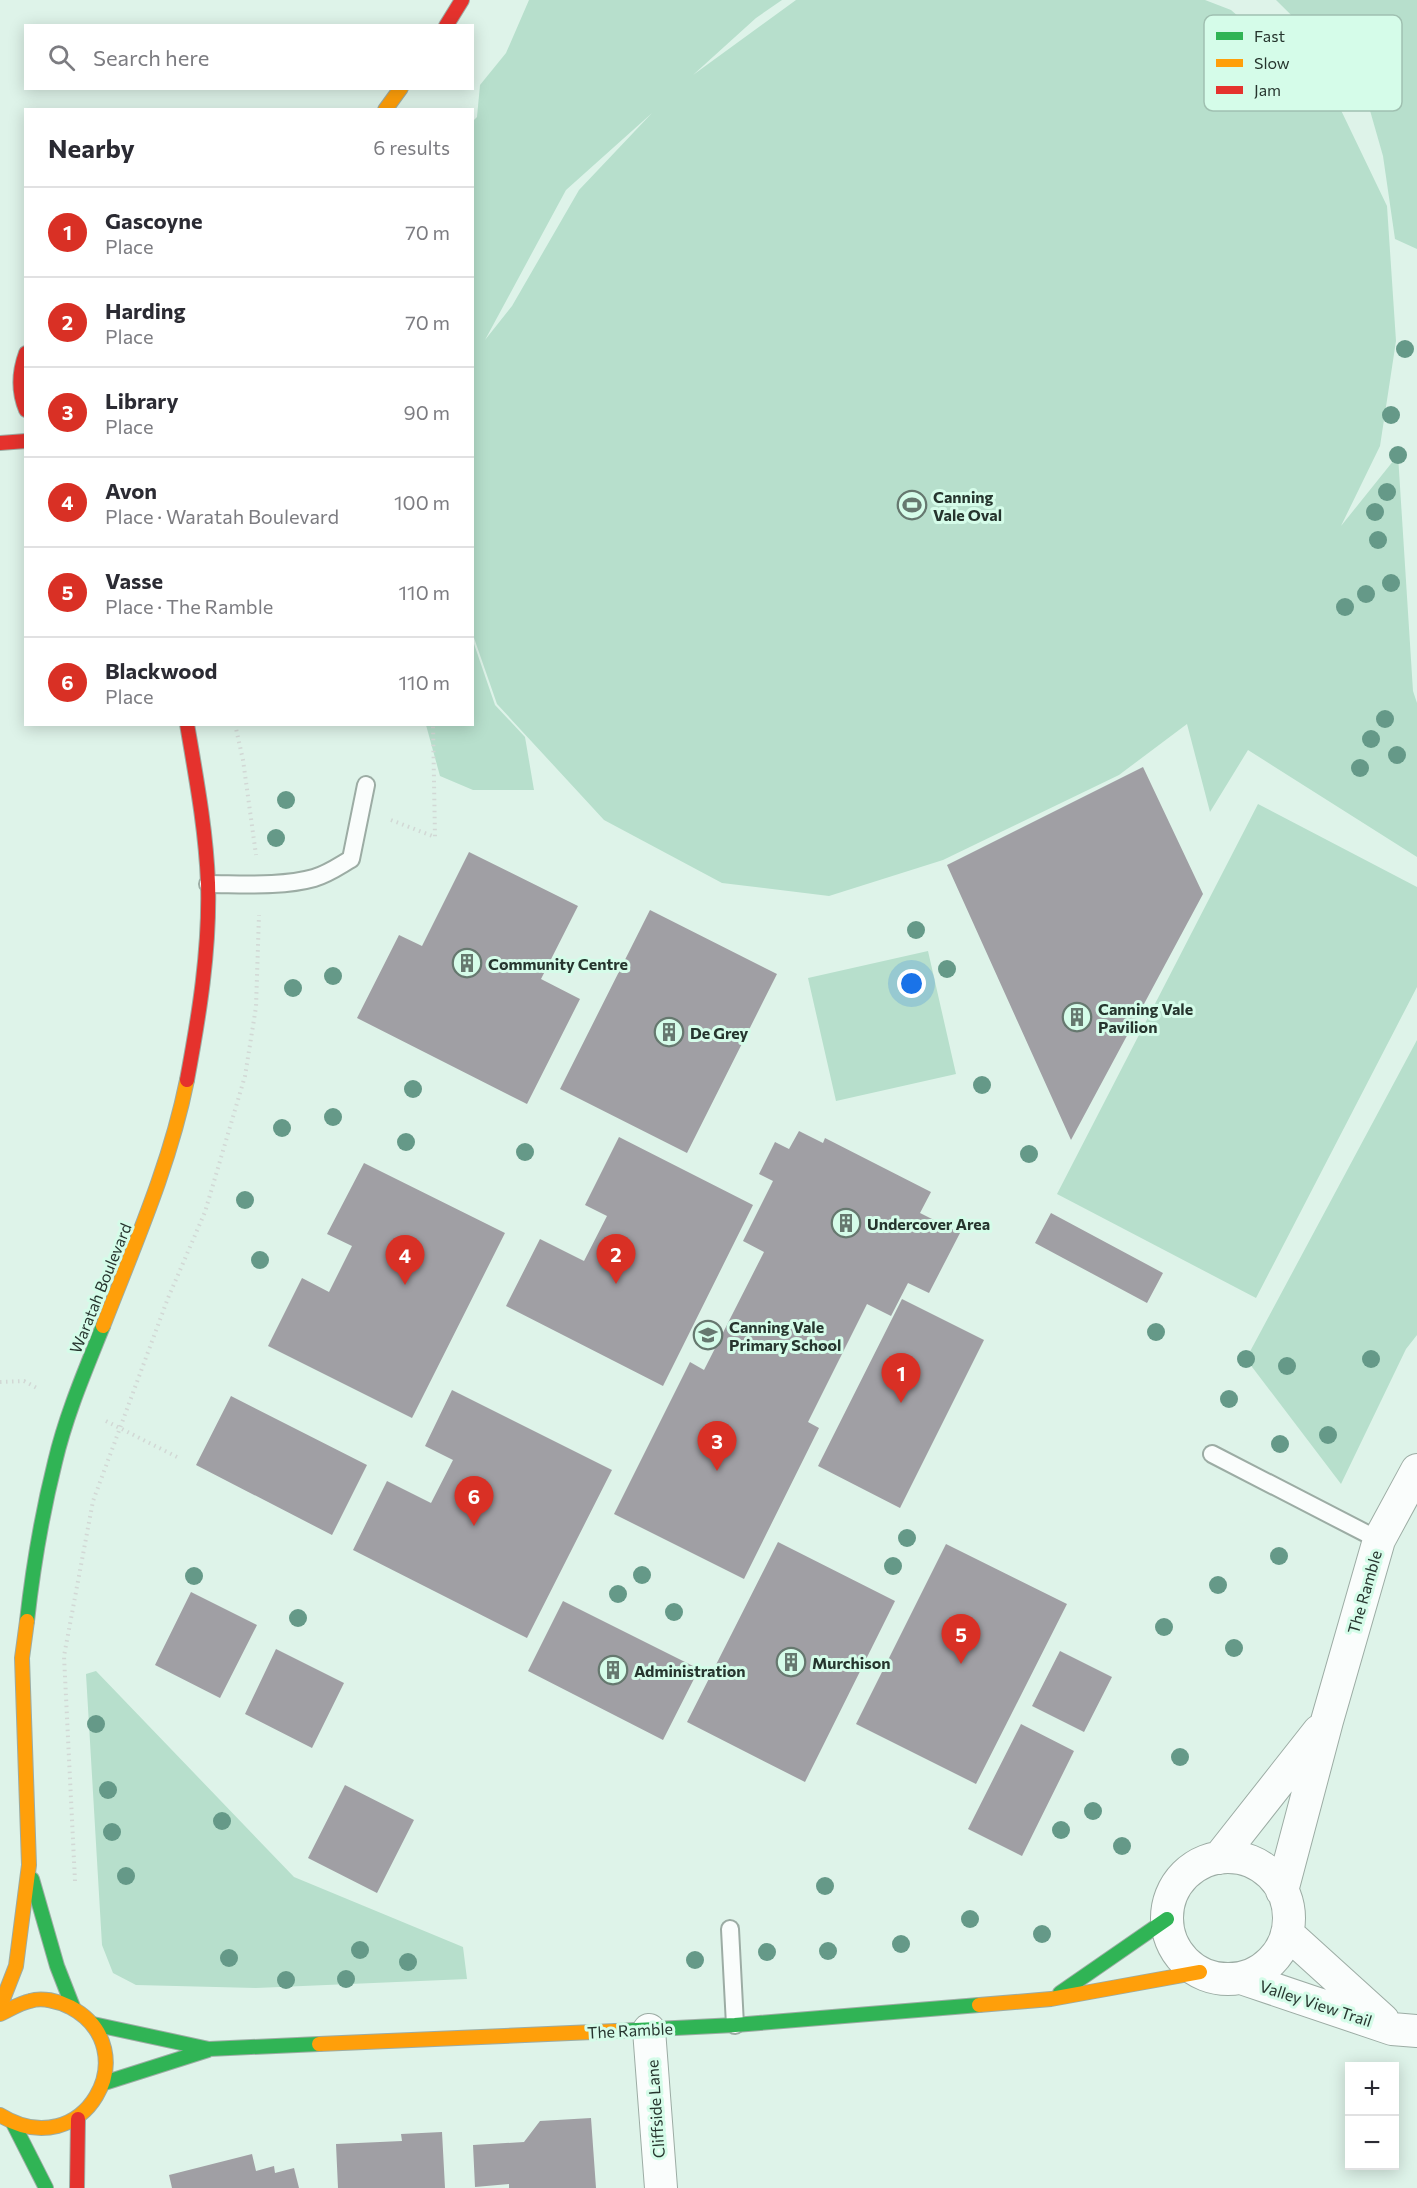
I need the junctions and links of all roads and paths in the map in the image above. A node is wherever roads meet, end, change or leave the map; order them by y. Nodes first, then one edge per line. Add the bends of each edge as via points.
1 (462, 0) edge
2 (447, 24) edge
3 (400, 90) edge
4 (386, 108) edge
5 (24, 361) edge
6 (19, 380) junction
7 (6, 393) dead end
8 (24, 407) edge
9 (24, 441) edge
10 (0, 443) edge
11 (187, 726) edge
12 (235, 726) edge
13 (433, 726) edge
14 (366, 785) dead end
15 (391, 820) dead end
16 (257, 861) dead end
17 (208, 884) junction
18 (260, 905) dead end
19 (0, 1383) edge
20 (39, 1389) dead end
21 (120, 1428) junction
22 (1212, 1454) dead end
23 (179, 1458) dead end
24 (1417, 1470) edge
25 (1379, 1540) junction
26 (1327, 1721) junction
27 (1219, 1858) junction
28 (29, 1865) junction
29 (75, 1890) dead end
30 (1282, 1891) junction
31 (1167, 1919) junction
32 (730, 1929) dead end
33 (1287, 1933) junction
34 (1200, 1972) junction
35 (1241, 1978) junction
36 (1051, 2000) junction
37 (0, 2007) edge
38 (73, 2007) junction
39 (0, 2014) edge
40 (93, 2024) junction
41 (735, 2025) junction
42 (649, 2030) junction
43 (1405, 2030) edge
44 (210, 2049) junction
45 (104, 2084) junction
46 (0, 2115) edge
47 (78, 2119) junction
48 (13, 2123) junction
49 (45, 2188) edge
50 (77, 2188) edge
51 (661, 2188) edge

1 - 2 street
3 - 4 street
5 - 6 street
6 - 7 street
6 - 8 street
9 - 10 street
11 - 17 street, Waratah Boulevard via 201,803
12 - 16 path
13 - 15 path via 435,837
14 - 17 lane via 351,859 334,870 290,881
17 - 28 street, Waratah Boulevard via 197,1027 182,1104 154,1196 72,1404 36,1546 22,1658
18 - 21 path via 256,1007 245,1076 205,1212
19 - 20 path via 24,1381
21 - 23 path
21 - 29 path via 93,1501 64,1656
22 - 25 lane
24 - 25 street, The Ramble
25 - 26 street, The Ramble
26 - 27 street, The Ramble
26 - 30 street, The Ramble
27 - 30 street via 1238,1858 1256,1864
27 - 31 street via 1187,1872 1169,1901
28 - 37 street, Waratah Boulevard via 16,1966
28 - 38 street, Waratah Boulevard via 57,1966
30 - 33 street via 1288,1904
31 - 34 street via 1176,1950
31 - 36 street
32 - 41 lane
33 - 35 street via 1271,1962
33 - 43 street, Valley View Trail
34 - 35 street via 1220,1979
34 - 36 street, The Ramble
35 - 43 street, Valley View Trail
36 - 41 street, The Ramble
38 - 39 street, Waratah Boulevard via 54,1999 33,1999 13,2004
38 - 40 street, Waratah Boulevard
40 - 44 street, The Ramble
40 - 45 street, Waratah Boulevard via 104,2042
41 - 42 street, The Ramble
42 - 44 street, The Ramble
42 - 51 street, Cliffside Lane
44 - 45 street, The Ramble
45 - 47 street, Waratah Boulevard via 94,2104
46 - 48 street
47 - 48 street via 56,2128 35,2129
47 - 50 street
48 - 49 street

